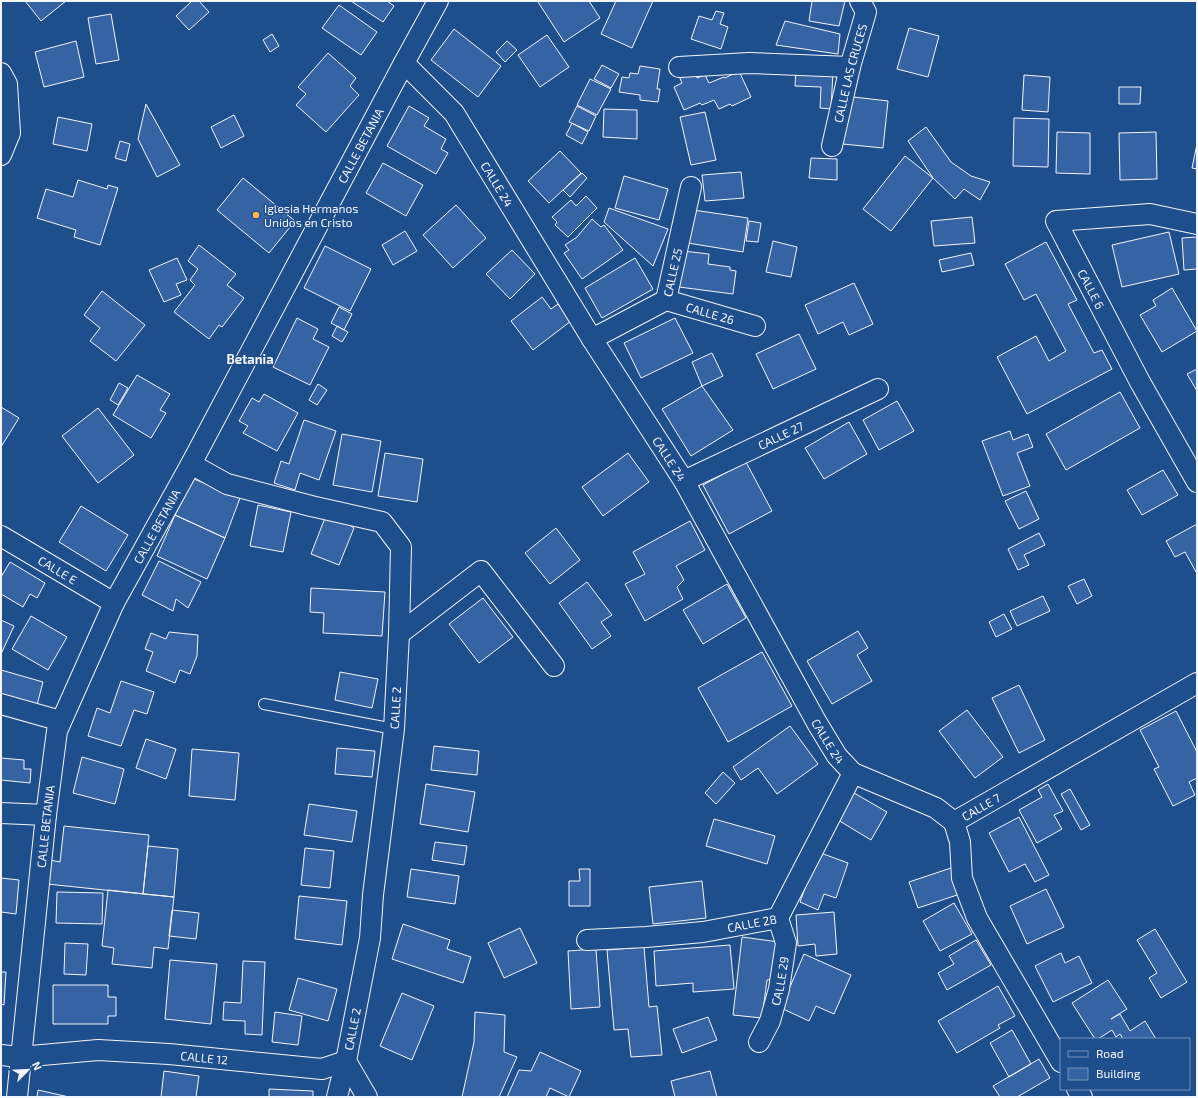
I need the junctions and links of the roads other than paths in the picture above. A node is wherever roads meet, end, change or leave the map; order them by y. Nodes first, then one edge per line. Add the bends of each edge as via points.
1 (438, 1) edge
2 (860, 1) edge
3 (404, 63) junction
4 (679, 67) dead end
5 (850, 67) junction
6 (1, 73) edge
7 (832, 146) dead end
8 (1, 154) edge
9 (691, 187) dead end
10 (1197, 224) edge
11 (666, 300) junction
12 (755, 326) dead end
13 (592, 339) junction
14 (878, 389) dead end
15 (192, 464) junction
16 (684, 481) junction
17 (1197, 482) edge
18 (1, 536) edge
19 (114, 603) junction
20 (399, 634) junction
21 (554, 666) dead end
22 (1197, 683) edge
23 (1, 704) edge
24 (264, 704) dead end
25 (61, 721) junction
26 (394, 729) junction
27 (853, 773) junction
28 (1, 813) edge
29 (46, 815) junction
30 (954, 822) junction
31 (778, 918) junction
32 (587, 940) dead end
33 (760, 1042) dead end
34 (10, 1056) edge
35 (1060, 1060) edge
36 (346, 1061) junction
37 (16, 1097) edge
38 (337, 1097) edge
39 (367, 1097) edge

1 - 3 street, CALLE BETANIA
2 - 5 street, CALLE LAS CRUCES via 866,12
3 - 13 street, CALLE 24 via 454,113
3 - 15 street, CALLE BETANIA
4 - 5 street via 749,63
5 - 7 street, CALLE LAS CRUCES
6 - 8 street via 7,84 10,133
9 - 11 street, CALLE 25
10 - 17 street, CALLE 6 via 1150,214 1056,221 1140,382
11 - 12 street, CALLE 26
11 - 13 street, CALLE 25
13 - 16 street, CALLE 24
14 - 16 street, CALLE 27
15 - 19 street, CALLE BETANIA
15 - 20 street, CALLE 2 via 227,484 382,522 401,547
16 - 27 street, CALLE 24 via 816,723 837,756
18 - 19 street, CALLE E
19 - 25 street, CALLE BETANIA
20 - 21 street via 481,571
20 - 26 street, CALLE 2
22 - 30 street, CALLE 7
23 - 25 street
24 - 26 lane
25 - 29 street, CALLE BETANIA via 57,731
26 - 36 street, CALLE 2 via 370,938
27 - 30 street, CALLE 24 via 936,808
27 - 31 street, CALLE 28
28 - 29 street
29 - 34 street, CALLE BETANIA
30 - 35 street, CALLE 7 via 960,842 962,878 977,918
31 - 32 street, CALLE 28 via 702,932
31 - 33 street, CALLE 29 via 786,944 779,989 770,1021
34 - 36 street, CALLE 12 via 98,1050 322,1068
34 - 37 street, CALLE BETANIA
36 - 38 street, CALLE 2
36 - 39 street

